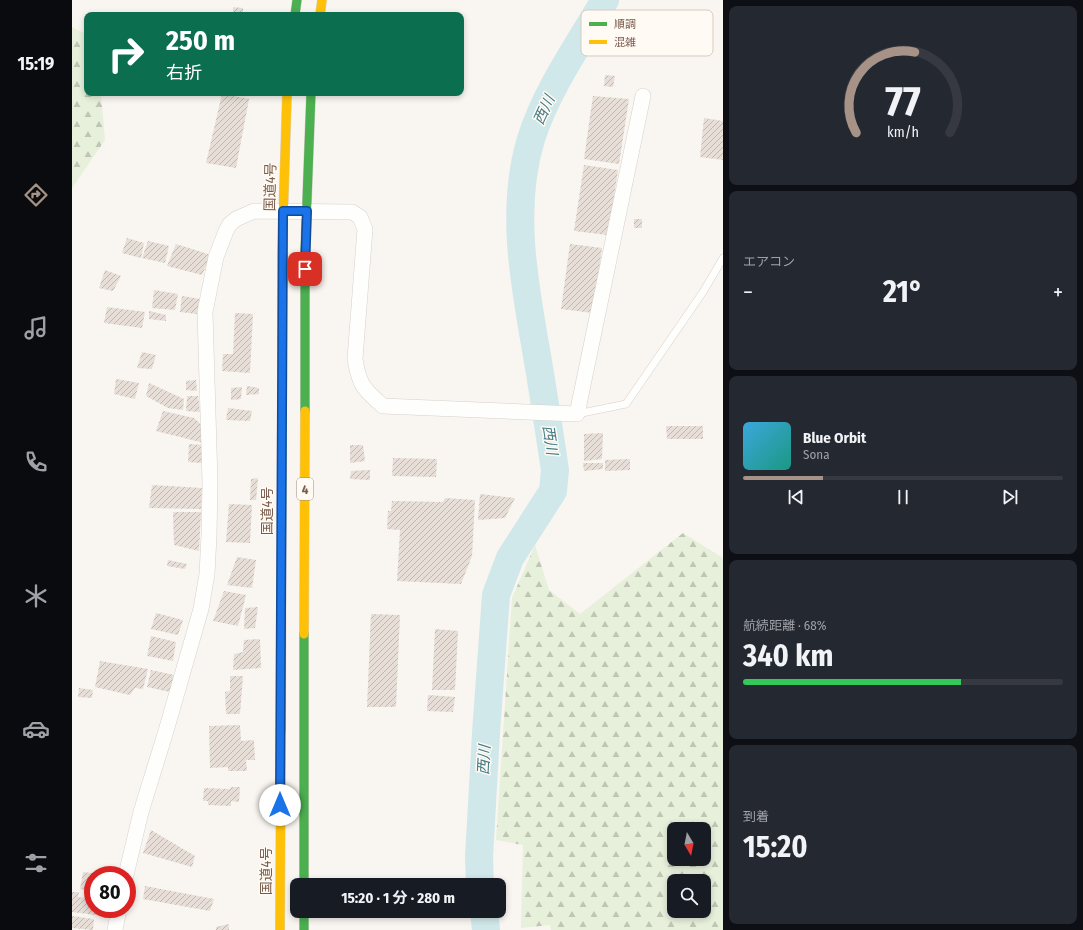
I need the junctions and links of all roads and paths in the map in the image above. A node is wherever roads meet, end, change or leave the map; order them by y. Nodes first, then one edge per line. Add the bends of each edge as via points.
1 (297, 0) edge
2 (322, 0) edge
3 (295, 12) edge
4 (320, 12) edge
5 (287, 96) edge
6 (311, 96) edge
7 (643, 96) dead end
8 (283, 211) junction
9 (307, 211) junction
10 (723, 258) edge
11 (577, 414) junction
12 (128, 866) edge
13 (304, 878) edge
14 (117, 918) edge
15 (304, 918) edge
16 (115, 930) edge
17 (280, 930) edge
18 (304, 930) edge

1 - 3 highway
2 - 4 highway
5 - 8 highway, 国道4号 / 4
6 - 9 highway, 4
7 - 11 street
8 - 9 street
8 - 12 street via 254,211 236,219 226,231 216,257 206,312 210,482 207,574 201,609 141,812
8 - 17 highway, 国道4号 / 4
9 - 11 street via 352,212 360,217 365,229 355,359 358,376 367,393 383,406
9 - 13 highway, 4
10 - 11 lane via 703,292 626,404
14 - 16 street
15 - 18 highway

